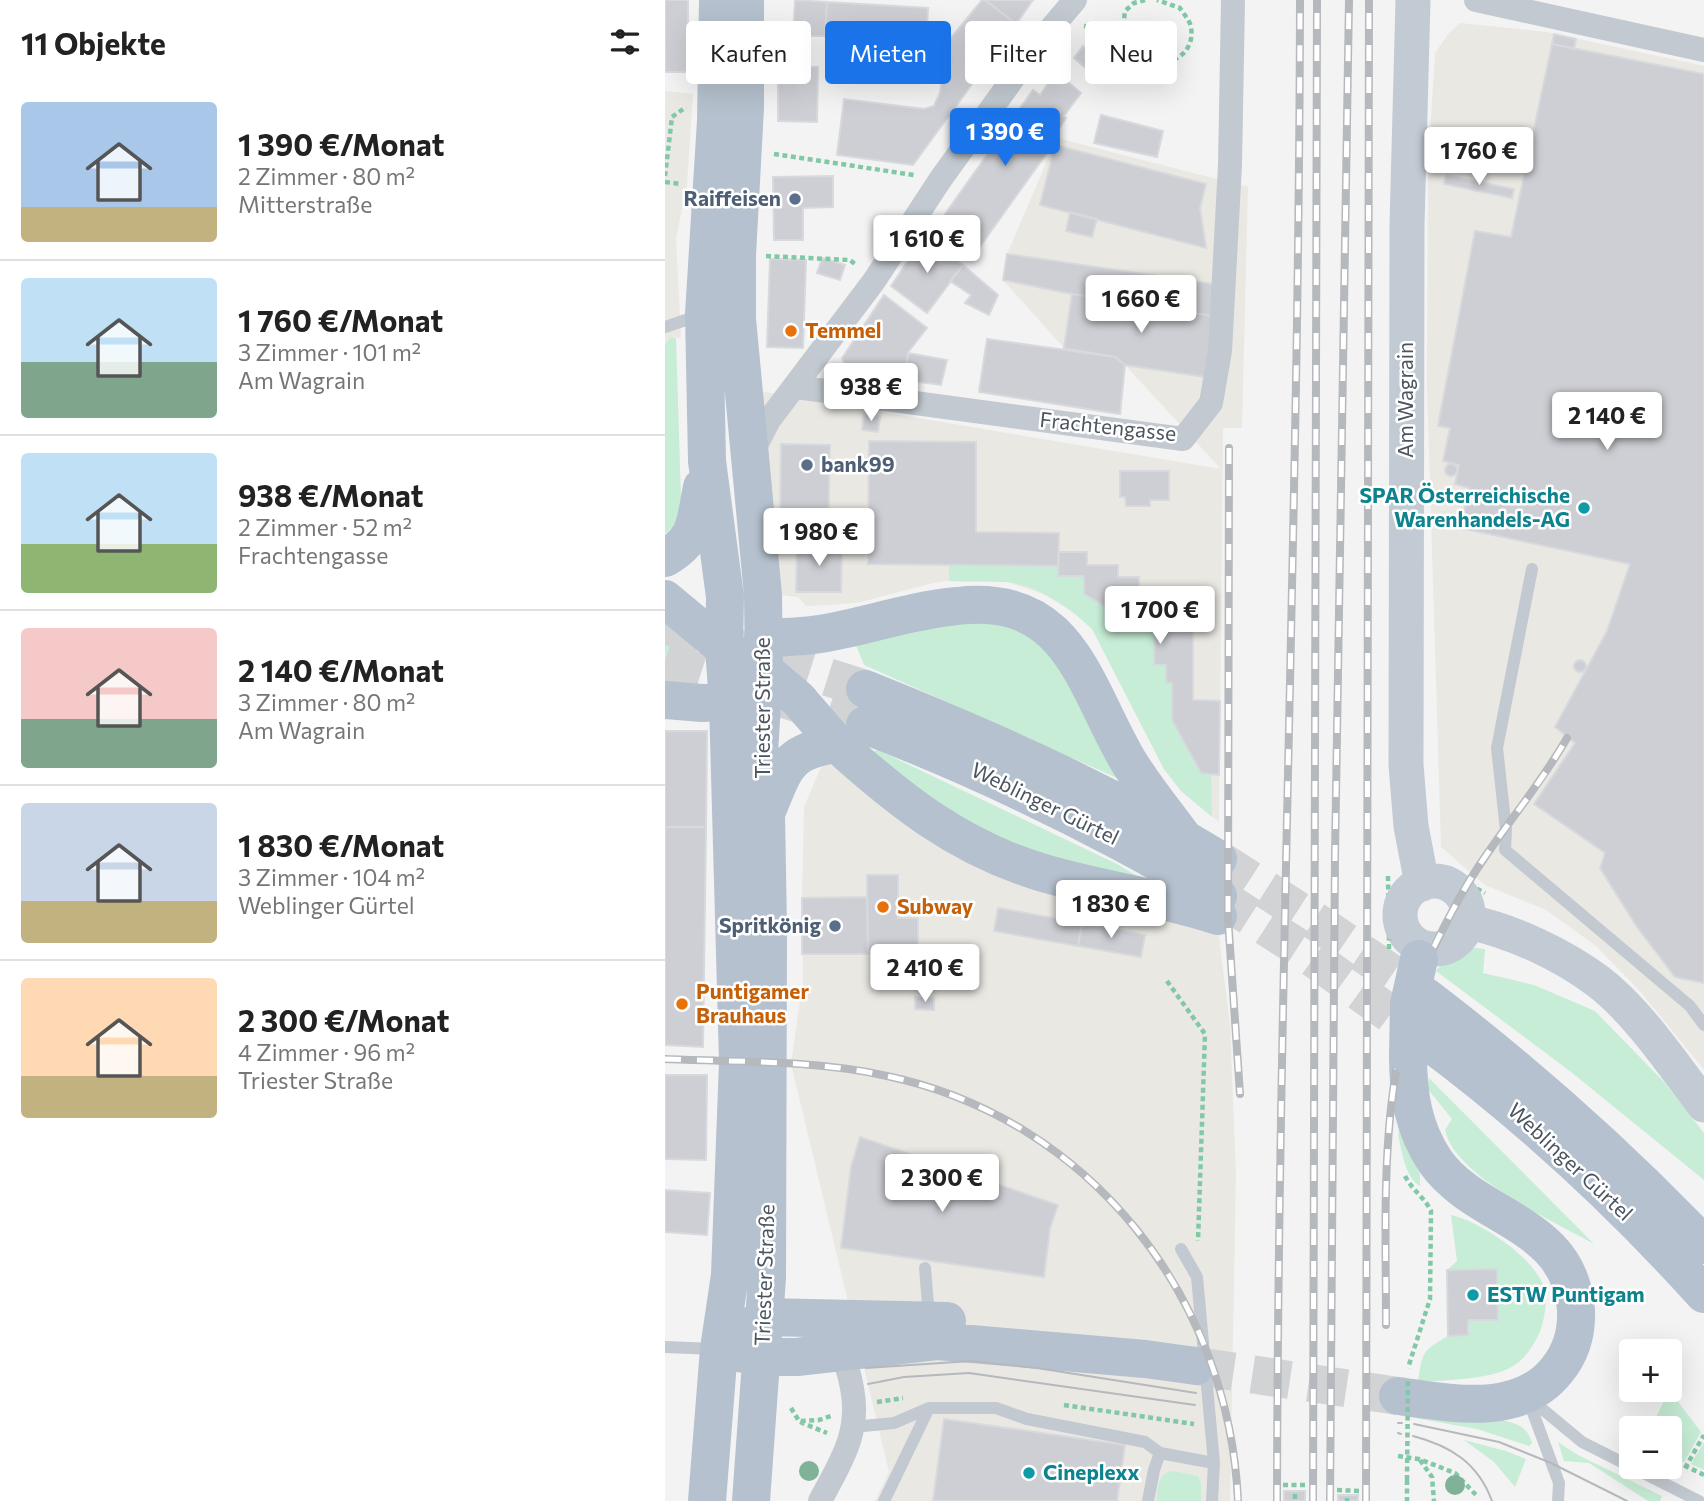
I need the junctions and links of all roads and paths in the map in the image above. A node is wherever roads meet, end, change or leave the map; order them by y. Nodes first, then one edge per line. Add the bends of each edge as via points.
1 (718, 0) edge
2 (745, 0) edge
3 (1075, 0) edge
4 (1145, 0) edge
5 (1157, 0) edge
6 (1233, 0) edge
7 (1413, 0) edge
8 (1476, 0) edge
9 (1123, 21) edge
10 (1080, 25) dead end
11 (1085, 26) edge
12 (1704, 50) edge
13 (1177, 59) edge
14 (693, 101) dead end
15 (771, 153) dead end
16 (665, 176) edge
17 (940, 180) junction
18 (761, 256) dead end
19 (874, 281) junction
20 (704, 314) junction
21 (665, 327) edge
22 (796, 387) junction
23 (749, 460) junction
24 (707, 461) junction
25 (665, 558) edge
26 (1532, 569) dead end
27 (665, 599) edge
28 (746, 666) junction
29 (665, 700) edge
30 (856, 719) junction
31 (766, 813) junction
32 (1182, 837) junction
33 (1218, 859) tunnel mouth
34 (1413, 890) junction
35 (1495, 897) dead end
36 (1468, 922) junction
37 (1421, 954) junction
38 (1167, 981) dead end
39 (1426, 997) tunnel mouth
40 (1704, 1025) edge
41 (1417, 1048) junction
42 (1704, 1105) edge
43 (1404, 1174) dead end
44 (1704, 1245) edge
45 (1181, 1249) dead end
46 (925, 1268) dead end
47 (1197, 1278) junction
48 (1704, 1294) edge
49 (764, 1317) junction
50 (930, 1320) junction
51 (665, 1347) edge
52 (719, 1349) junction
53 (838, 1354) junction
54 (762, 1357) junction
55 (1145, 1359) junction
56 (1196, 1366) tunnel mouth
57 (1403, 1387) junction
58 (1527, 1396) junction
59 (791, 1408) dead end
60 (929, 1408) junction
61 (799, 1421) junction
62 (841, 1425) junction
63 (1704, 1435) edge
64 (1160, 1453) junction
65 (1398, 1456) dead end
66 (1419, 1459) junction
67 (1214, 1463) junction
68 (1682, 1465) edge
69 (1685, 1467) junction
70 (1704, 1475) edge
71 (1283, 1485) dead end
72 (1307, 1485) dead end
73 (1337, 1490) dead end
74 (1359, 1490) dead end
75 (1295, 1494) dead end
76 (1477, 1496) dead end
77 (708, 1501) edge
78 (751, 1501) edge
79 (820, 1501) edge
80 (884, 1501) edge
81 (1148, 1501) edge
82 (1212, 1501) edge
83 (1295, 1501) edge
84 (1407, 1501) edge
85 (1434, 1501) edge
86 (1558, 1501) edge
87 (1699, 1501) edge

1 - 20 main road, Triester Straße
2 - 23 main road, Triester Straße via 737,319
3 - 17 street
4 - 9 path via 1125,11
5 - 13 path via 1180,8 1191,26 1190,43
6 - 22 street, Frachtengasse via 1220,351 1211,403 1183,439
7 - 34 street, Am Wagrain via 1407,225 1406,765
8 - 12 street
10 - 11 path
14 - 16 path via 672,117
15 - 17 path
17 - 19 street
18 - 19 path via 850,260
19 - 22 street
20 - 21 lane
20 - 24 main road, Triester Straße
22 - 23 street via 769,420
23 - 28 main road, Triester Straße via 763,595
24 - 25 main road via 691,534 679,550
24 - 28 main road, Triester Straße via 725,597
26 - 40 lane via 1497,748 1505,850 1690,1006
27 - 28 main road
28 - 29 main road via 702,703
28 - 30 main road via 798,699
28 - 31 main road, Triester Straße via 759,735
28 - 32 main road via 823,634 956,606 1000,607 1024,614 1046,626 1077,660 1127,760
28 - 52 main road, Triester Straße via 730,1275
30 - 30 main road, Weblinger Gürtel via 879,782 951,834 1038,872 1218,906 1141,852 1021,790
30 - 31 main road via 790,762
30 - 32 main road, Weblinger Gürtel via 966,730 1085,785
31 - 49 main road, Triester Straße via 768,1194
32 - 33 main road, Weblinger Gürtel
34 - 35 path via 1468,884
34 - 36 street via 1439,881 1456,888 1466,902
34 - 37 street via 1400,918 1405,934
36 - 37 street via 1460,939 1450,946
36 - 42 street via 1544,950 1600,983
37 - 41 main road, bridge via 1409,1004
38 - 47 path via 1205,1034
39 - 44 main road, Weblinger Gürtel via 1575,1118
41 - 48 main road, Weblinger Gürtel via 1487,1087 1591,1179
41 - 58 main road via 1408,1083 1412,1112 1435,1161 1458,1186 1542,1242 1571,1285 1576,1314 1572,1343 1550,1378
43 - 57 path via 1431,1211 1431,1291
45 - 47 lane
46 - 50 lane
47 - 67 lane
49 - 50 main road
49 - 52 main road
49 - 54 main road, Triester Straße
50 - 55 main road via 1107,1344
51 - 52 lane
52 - 54 main road
52 - 77 main road, Triester Straße
53 - 54 main road
53 - 55 main road via 937,1341
53 - 62 street via 848,1364 856,1408
54 - 78 main road, Triester Straße
55 - 56 main road
57 - 58 main road via 1438,1401 1486,1403
57 - 84 path, bridge
58 - 86 lane via 1559,1483
58 - 87 lane via 1582,1442
59 - 61 path
60 - 62 lane via 894,1423
60 - 64 lane via 996,1408 1027,1419 1145,1443
60 - 80 lane
61 - 62 path
61 - 62 path
62 - 79 street via 850,1443
63 - 69 path
64 - 67 lane
64 - 81 lane
65 - 66 path
66 - 76 path via 1455,1473
66 - 85 path via 1432,1477
67 - 82 lane
68 - 69 path
69 - 70 path
71 - 72 path
73 - 74 path
75 - 83 path

